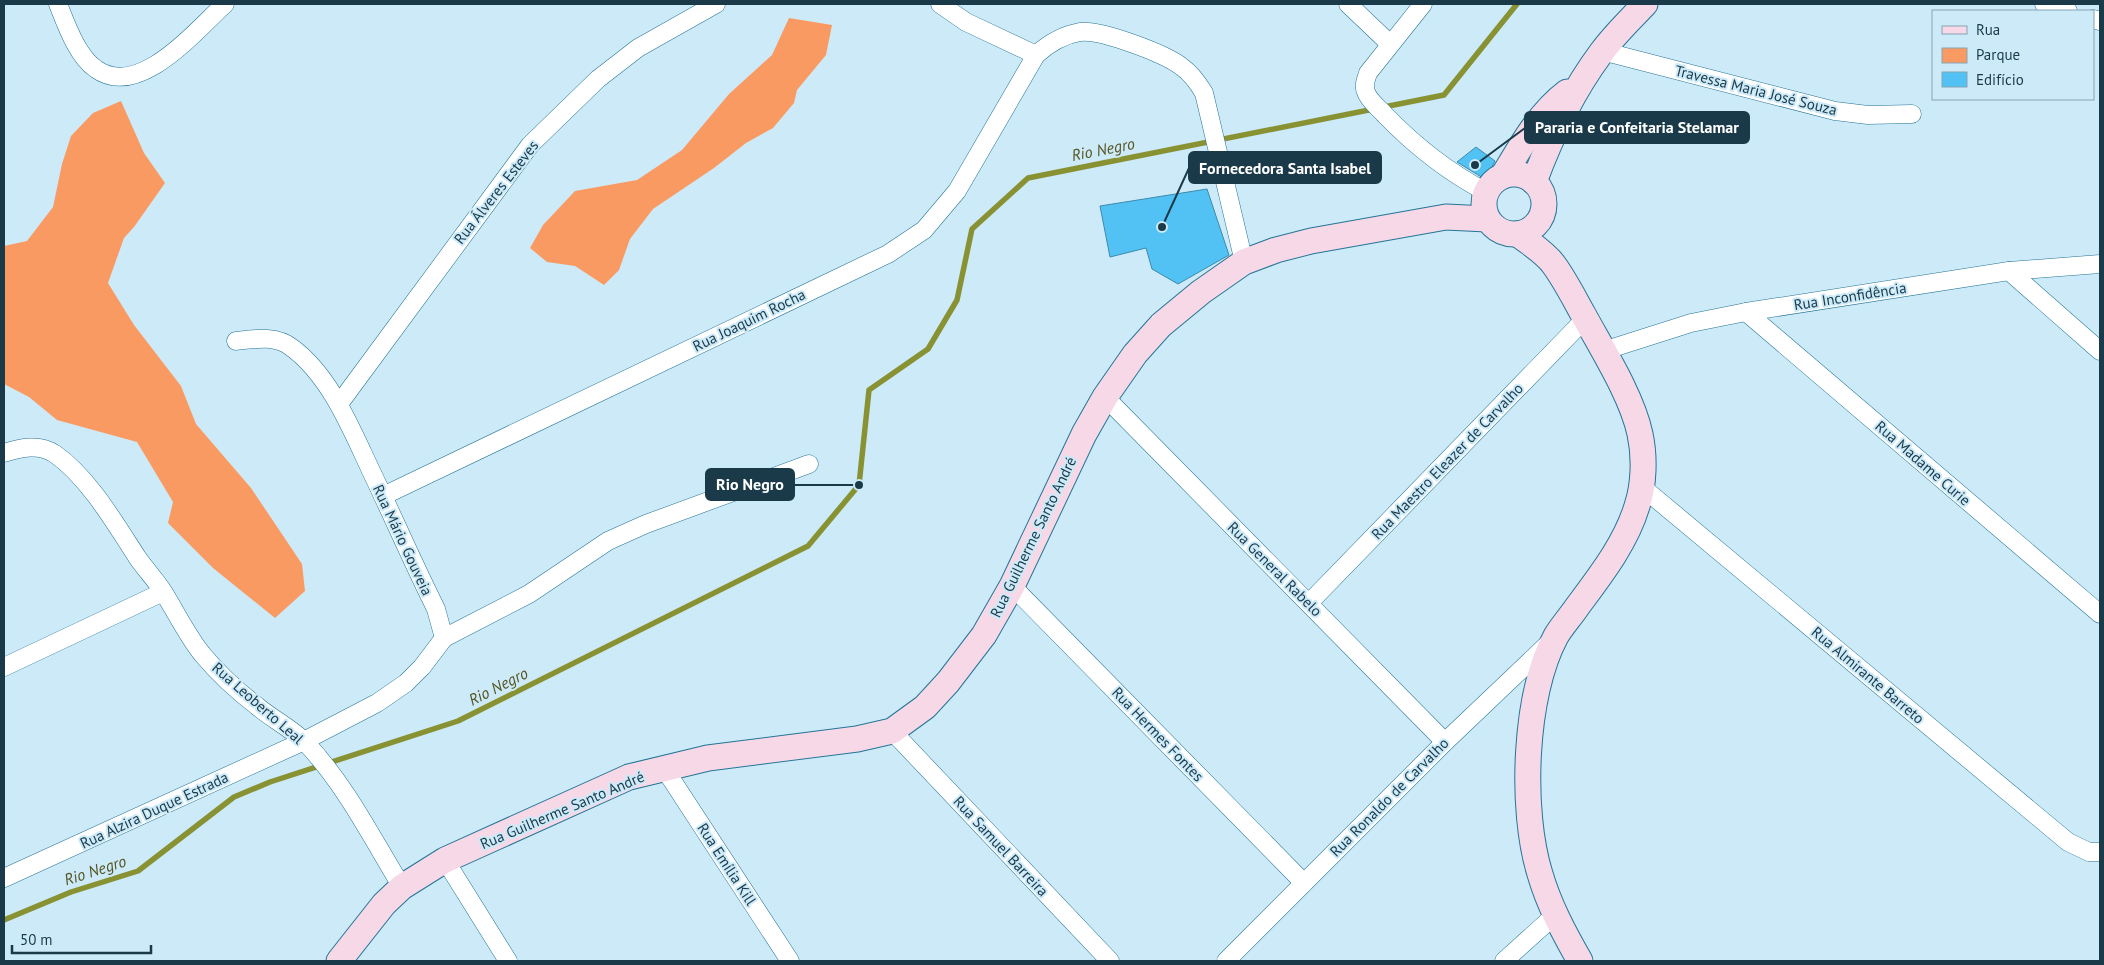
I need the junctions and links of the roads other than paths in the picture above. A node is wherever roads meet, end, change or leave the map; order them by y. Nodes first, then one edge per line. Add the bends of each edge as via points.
1 (58, 4) edge
2 (225, 4) edge
3 (716, 4) edge
4 (940, 4) edge
5 (1348, 4) edge
6 (1423, 4) edge
7 (1644, 4) edge
8 (2044, 4) edge
9 (2065, 10) edge
10 (1390, 44) junction
11 (1602, 51) junction
12 (1036, 55) junction
13 (1581, 81) junction
14 (1912, 114) dead end
15 (1534, 182) junction
16 (1490, 196) junction
17 (1543, 211) junction
18 (1518, 234) junction
19 (1244, 262) junction
20 (1554, 264) junction
21 (2100, 264) edge
22 (2009, 271) junction
23 (1746, 312) junction
24 (1585, 319) junction
25 (236, 342) dead end
26 (1603, 351) junction
27 (2100, 351) edge
28 (1105, 397) junction
29 (339, 404) junction
30 (4, 453) edge
31 (809, 464) dead end
32 (1642, 487) junction
33 (383, 496) junction
34 (1012, 586) junction
35 (163, 592) junction
36 (1309, 603) junction
37 (2100, 614) edge
38 (1556, 637) junction
39 (444, 638) junction
40 (4, 667) edge
41 (892, 731) junction
42 (304, 741) junction
43 (1445, 742) junction
44 (664, 768) junction
45 (2100, 852) edge
46 (445, 860) junction
47 (4, 878) edge
48 (1304, 883) junction
49 (402, 887) junction
50 (1555, 915) junction
51 (339, 961) edge
52 (508, 961) edge
53 (790, 961) edge
54 (1110, 961) edge
55 (1226, 961) edge
56 (1504, 961) edge
57 (1580, 961) edge

1 - 2 street via 74,44 95,69 114,77 134,76 163,60
3 - 29 street, Rua Álveres Esteves via 631,53 598,79 530,145
4 - 12 street via 966,22
5 - 10 street
6 - 10 street
7 - 11 street
8 - 9 street
10 - 16 street via 1368,73 1364,84 1371,101 1431,157
11 - 13 street
11 - 14 street, Travessa Maria José Souza via 1835,111
12 - 19 street via 1064,36 1083,32 1122,39 1181,65 1195,78 1204,93 1212,123
12 - 33 street, Rua Joaquim Rocha via 958,191 924,230 888,254
13 - 15 street via 1554,132
13 - 16 street via 1556,100 1536,124
15 - 16 street via 1514,174
15 - 17 street via 1543,196
16 - 18 street via 1495,228
16 - 19 street, Rua Guilherme Santo André via 1446,217 1311,241
17 - 18 street via 1538,222
17 - 20 street
18 - 20 street
19 - 28 street, Rua Guilherme Santo André via 1161,325 1135,354
20 - 24 street
21 - 22 street, Rua Inconfidência
22 - 23 street, Rua Inconfidência
22 - 27 street
23 - 26 street, Rua Inconfidência via 1691,323
23 - 37 street, Rua Madame Curie
24 - 26 street
24 - 36 street, Rua Maestro Eleazer de Carvalho
25 - 29 street, Rua Mário Gouveia via 274,339 291,346 314,369
26 - 32 street via 1630,406 1640,435
28 - 34 street, Rua Guilherme Santo André via 1084,434
28 - 36 street, Rua General Rabelo
29 - 33 street, Rua Mário Gouveia
30 - 35 street, Rua Leoberto Leal via 35,447 53,453 74,470
31 - 39 street via 608,541 529,594
32 - 38 street via 1637,508 1619,545
32 - 45 street, Rua Almirante Barreto via 2068,842 2089,852
33 - 39 street, Rua Mário Gouveia via 436,609
34 - 41 street, Rua Guilherme Santo André via 984,635 948,682 925,707
34 - 48 street, Rua Hermes Fontes
35 - 40 street
35 - 42 street, Rua Leoberto Leal via 202,654 257,706
36 - 43 street, Rua General Rabelo
38 - 43 street, Rua Ronaldo de Carvalho
38 - 50 street via 1540,679 1530,727 1527,787 1537,863
39 - 42 street via 406,683 378,703
41 - 44 street, Rua Guilherme Santo André via 857,739 708,758
41 - 54 street, Rua Samuel Barreira
42 - 47 street, Rua Alzira Duque Estrada
42 - 49 street, Rua Leoberto Leal via 340,787
43 - 48 street, Rua Ronaldo de Carvalho
44 - 46 street, Rua Guilherme Santo André via 629,777
44 - 53 street, Rua Emília Kill
46 - 49 street, Rua Guilherme Santo André
46 - 52 street
48 - 55 street, Rua Ronaldo de Carvalho
49 - 51 street, Rua Guilherme Santo André via 384,904
50 - 56 street
50 - 57 street

